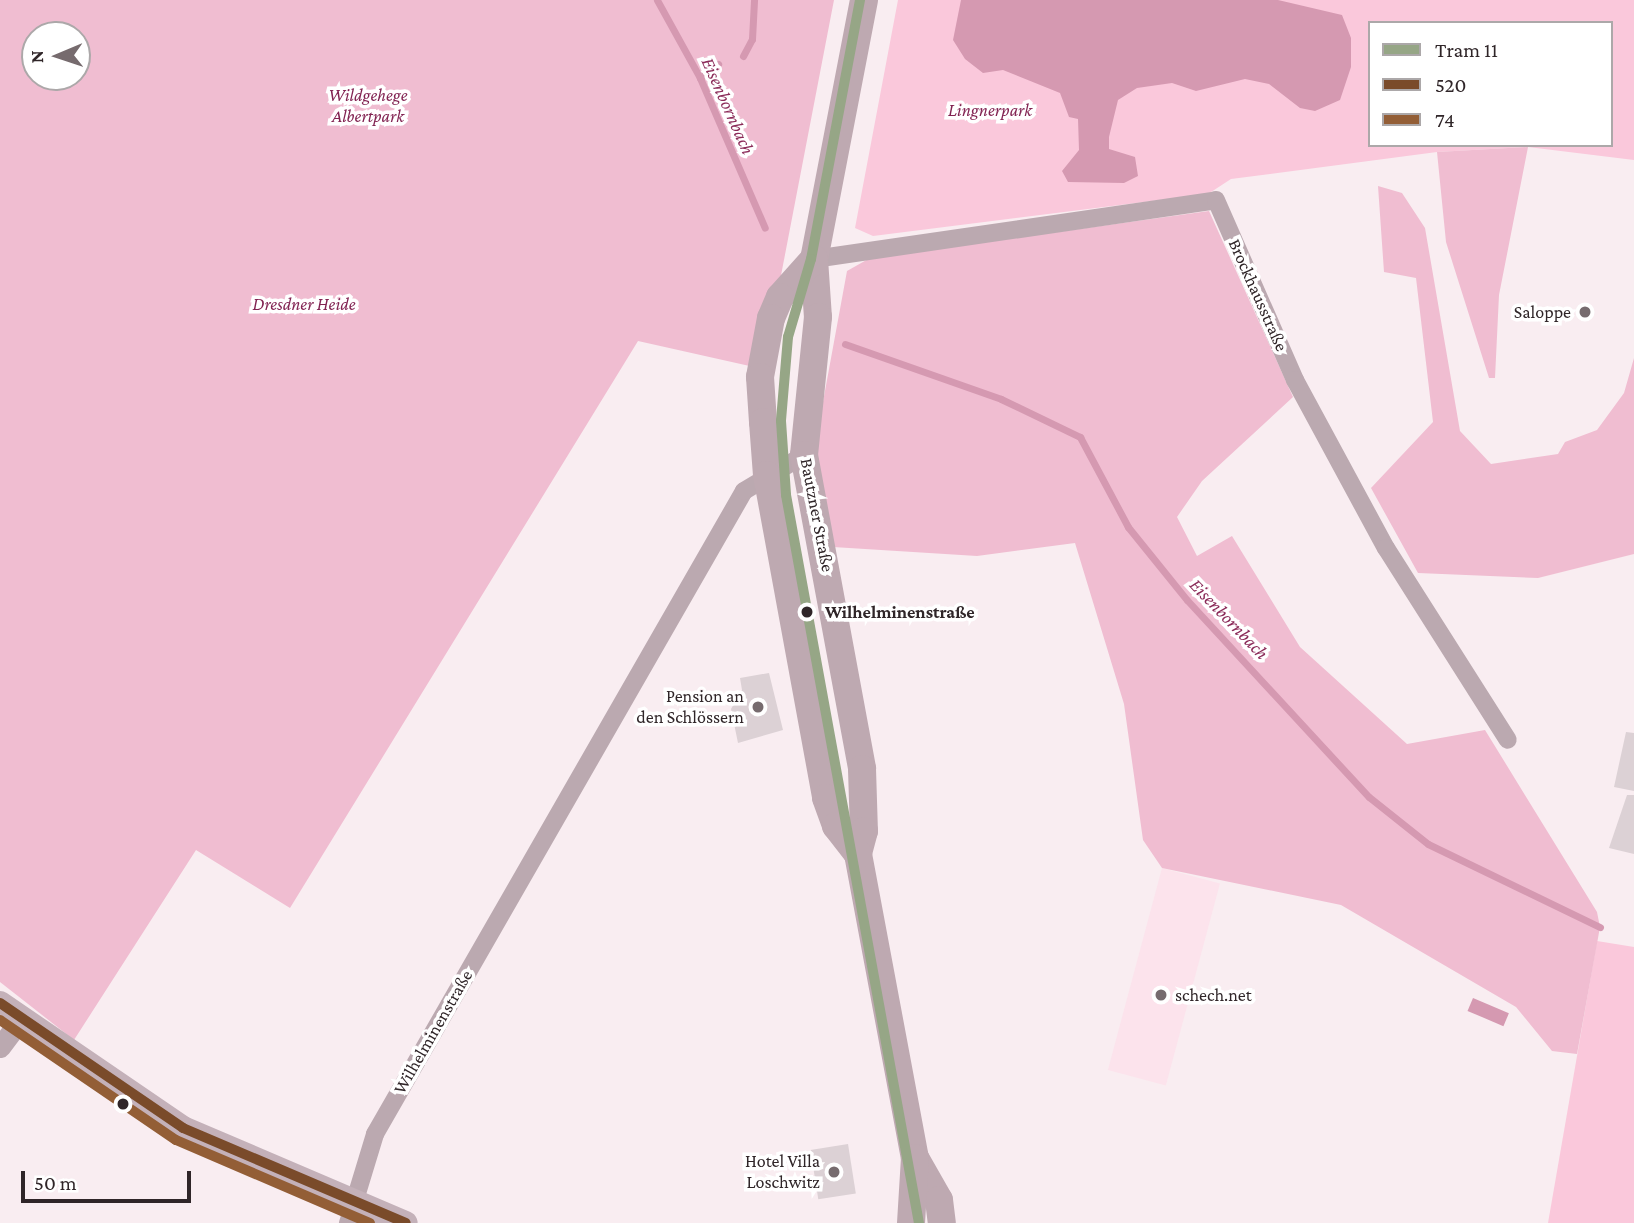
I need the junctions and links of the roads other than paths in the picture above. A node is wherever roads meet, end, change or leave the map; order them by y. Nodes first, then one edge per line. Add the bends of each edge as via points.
1 (864, 0) edge
2 (814, 259) junction
3 (804, 455) junction
4 (767, 475) junction
5 (1508, 740) dead end
6 (858, 854) junction
7 (0, 1003) edge
8 (21, 1019) junction
9 (0, 1047) edge
10 (915, 1158) junction
11 (350, 1213) edge
12 (406, 1223) edge
13 (911, 1223) edge
14 (942, 1223) edge

1 - 2 main road, Bautzner Straße
2 - 3 main road, Bautzner Straße via 818,317
2 - 4 main road, Bautzner Straße via 780,297 764,345 760,377
2 - 5 street, Brockhausstraße via 1216,200 1295,380 1387,548
3 - 4 street, Wilhelminenstraße
3 - 6 main road, Bautzner Straße via 862,769 864,831
4 - 6 main road, Bautzner Straße via 826,798 836,826
4 - 11 street, Wilhelminenstraße via 744,491 375,1134
6 - 10 main road, Bautzner Straße
7 - 8 main road
8 - 9 street
8 - 11 main road via 183,1128
10 - 13 main road, Bautzner Straße
10 - 14 main road, Bautzner Straße via 939,1200
11 - 12 main road

